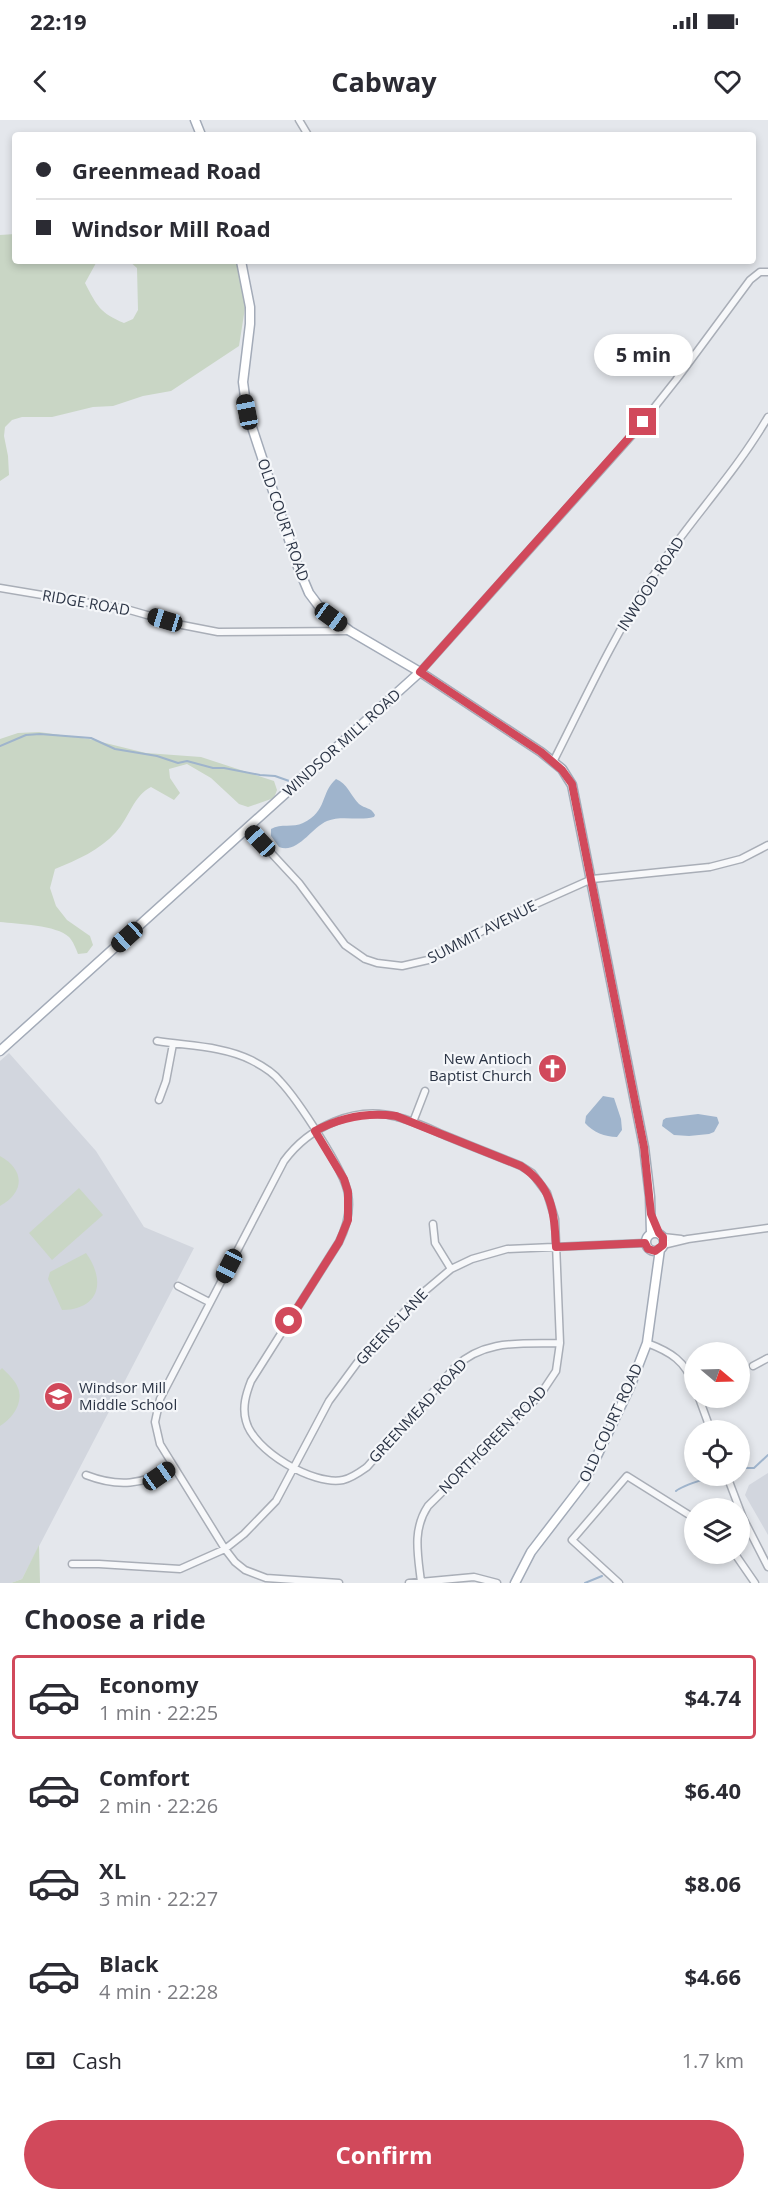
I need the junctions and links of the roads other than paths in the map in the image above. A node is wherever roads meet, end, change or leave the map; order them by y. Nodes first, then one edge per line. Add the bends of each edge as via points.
1 (242, 264) edge
2 (768, 272) edge
3 (768, 417) edge
4 (0, 588) edge
5 (350, 631) junction
6 (420, 672) junction
7 (553, 762) junction
8 (248, 828) junction
9 (768, 845) edge
10 (592, 879) junction
11 (157, 1041) dead end
12 (173, 1044) junction
13 (0, 1051) edge
14 (425, 1091) dead end
15 (159, 1100) dead end
16 (413, 1122) junction
17 (315, 1131) junction
18 (433, 1224) dead end
19 (768, 1228) edge
20 (658, 1241) junction
21 (645, 1243) joint
22 (556, 1247) junction
23 (451, 1269) junction
24 (178, 1286) dead end
25 (209, 1302) junction
26 (560, 1343) junction
27 (647, 1343) junction
28 (768, 1358) edge
29 (684, 1365) edge
30 (753, 1366) dead end
31 (172, 1466) junction
32 (294, 1467) junction
33 (86, 1475) dead end
34 (684, 1512) edge
35 (750, 1536) edge
36 (225, 1549) junction
37 (72, 1564) dead end
38 (742, 1564) edge
39 (768, 1567) edge
40 (421, 1582) edge
41 (339, 1583) edge
42 (408, 1583) edge
43 (497, 1583) edge
44 (515, 1583) edge
45 (619, 1583) edge
46 (755, 1583) edge

1 - 5 main road, OLD COURT ROAD via 250,307 243,382 252,429 304,584 321,609
2 - 6 street, WINDSOR MILL ROAD via 760,272 750,280 634,433
3 - 7 street, INWOOD ROAD via 741,460 640,596
4 - 5 street, RIDGE ROAD via 126,609 218,632
5 - 6 main road, OLD COURT ROAD
6 - 7 main road, OLD COURT ROAD
6 - 8 main road, WINDSOR MILL ROAD
7 - 10 main road, OLD COURT ROAD via 572,784
8 - 10 street, SUMMIT AVENUE via 283,865 345,945 365,958 390,965 428,960 518,912
8 - 13 main road, WINDSOR MILL ROAD
9 - 10 street, SUMMIT AVENUE via 741,859 710,867
10 - 20 main road, OLD COURT ROAD via 644,1147
11 - 12 street, GREENMEAD ROAD
12 - 15 street
12 - 17 street, GREENMEAD ROAD via 225,1051 253,1060 280,1080
14 - 16 street
16 - 17 street, NORTHGREEN ROAD via 396,1116 368,1115 341,1119
16 - 22 street, NORTHGREEN ROAD via 532,1173 552,1205
17 - 25 street, NORTHGREEN ROAD via 284,1161
17 - 32 street, GREENMEAD ROAD via 344,1179 348,1220 339,1242 251,1381 245,1401 252,1436 268,1452
18 - 23 street via 435,1243
19 - 20 street
20 - 21 main road via 646,1237
20 - 27 main road, OLD COURT ROAD
21 - 22 street, GREENS LANE
22 - 23 street, GREENS LANE via 507,1249
22 - 26 street, NORTHGREEN ROAD
23 - 32 street, GREENS LANE via 419,1296 357,1363 329,1401
24 - 25 street
25 - 31 street, NORTHGREEN ROAD via 156,1410 156,1434
26 - 32 street, GREENMEAD ROAD via 500,1345 471,1354 367,1467 352,1476 324,1479
26 - 40 street, NORTHGREEN ROAD via 556,1371 547,1387 423,1514 417,1541
27 - 29 street via 673,1354
27 - 44 main road, OLD COURT ROAD via 594,1465 531,1552
28 - 30 street
31 - 33 street via 159,1476 136,1483 111,1483
31 - 36 street, NORTHGREEN ROAD
32 - 36 street, GREENS LANE via 266,1513
34 - 45 street via 627,1476 572,1540
35 - 39 street
36 - 37 street, GREENS LANE via 180,1569
36 - 41 street, NORTHGREEN ROAD via 245,1570 266,1578
38 - 46 street
40 - 42 street
40 - 43 street via 474,1577

